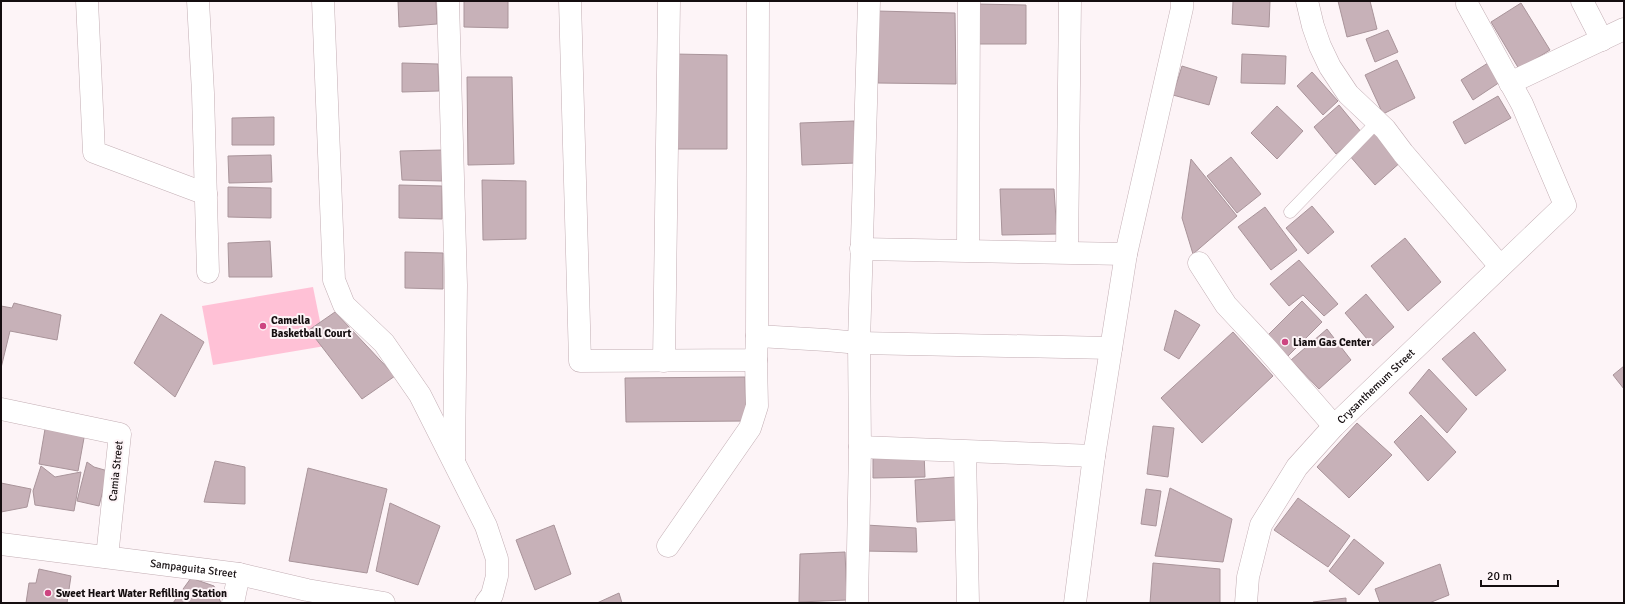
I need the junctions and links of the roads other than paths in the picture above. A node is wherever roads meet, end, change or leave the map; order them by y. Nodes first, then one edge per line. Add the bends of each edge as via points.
1 (87, 1) edge
2 (198, 1) edge
3 (323, 1) edge
4 (448, 1) edge
5 (570, 1) edge
6 (669, 1) edge
7 (758, 1) edge
8 (869, 1) edge
9 (969, 1) edge
10 (1070, 1) edge
11 (1182, 1) edge
12 (1307, 1) edge
13 (1582, 1) edge
14 (1467, 4) dead end
15 (1617, 36) edge
16 (1510, 83) junction
17 (1378, 121) junction
18 (206, 194) junction
19 (1290, 212) dead end
20 (861, 248) junction
21 (968, 250) junction
22 (1067, 252) junction
23 (1126, 254) junction
24 (1199, 263) dead end
25 (1500, 266) junction
26 (208, 272) dead end
27 (757, 336) junction
28 (859, 343) junction
29 (1111, 348) junction
30 (756, 360) junction
31 (664, 361) junction
32 (1, 409) edge
33 (1334, 426) junction
34 (860, 447) junction
35 (965, 452) junction
36 (1094, 456) junction
37 (454, 463) junction
38 (1, 544) edge
39 (668, 546) dead end
40 (106, 557) junction
41 (239, 574) junction
42 (233, 603) edge
43 (384, 603) edge
44 (486, 603) edge
45 (857, 603) edge
46 (968, 603) edge
47 (1075, 603) edge
48 (1246, 603) edge

1 - 18 street via 94,152
2 - 18 street
3 - 37 street via 334,280 344,305 384,343 420,395
4 - 37 street via 456,285
5 - 31 street via 580,361
6 - 31 street
7 - 27 street
8 - 20 street
9 - 21 street
10 - 22 street
11 - 23 street
12 - 17 street via 1313,26 1330,67 1348,94
13 - 15 street
14 - 16 street
15 - 16 street
16 - 25 street, Crysanthemum Street via 1522,104 1565,205
17 - 19 lane
17 - 25 street
18 - 26 street
20 - 21 street
20 - 28 street
21 - 22 street
22 - 23 street
23 - 29 street
24 - 33 street via 1226,305
25 - 33 street, Crysanthemum Street
27 - 28 street
27 - 30 street
28 - 29 street
28 - 34 street
29 - 36 street
30 - 31 street
30 - 39 street via 757,406 750,428
32 - 40 street, Camia Street via 120,434
33 - 48 street, Crysanthemum Street via 1297,467 1261,525 1248,577
34 - 35 street
34 - 45 street
35 - 36 street
35 - 46 street
36 - 47 street
37 - 44 street via 486,526 497,559 497,576 492,595
38 - 40 street, Sampaguita Street
40 - 41 street, Sampaguita Street
41 - 42 street
41 - 43 street, Sampaguita Street via 308,590

